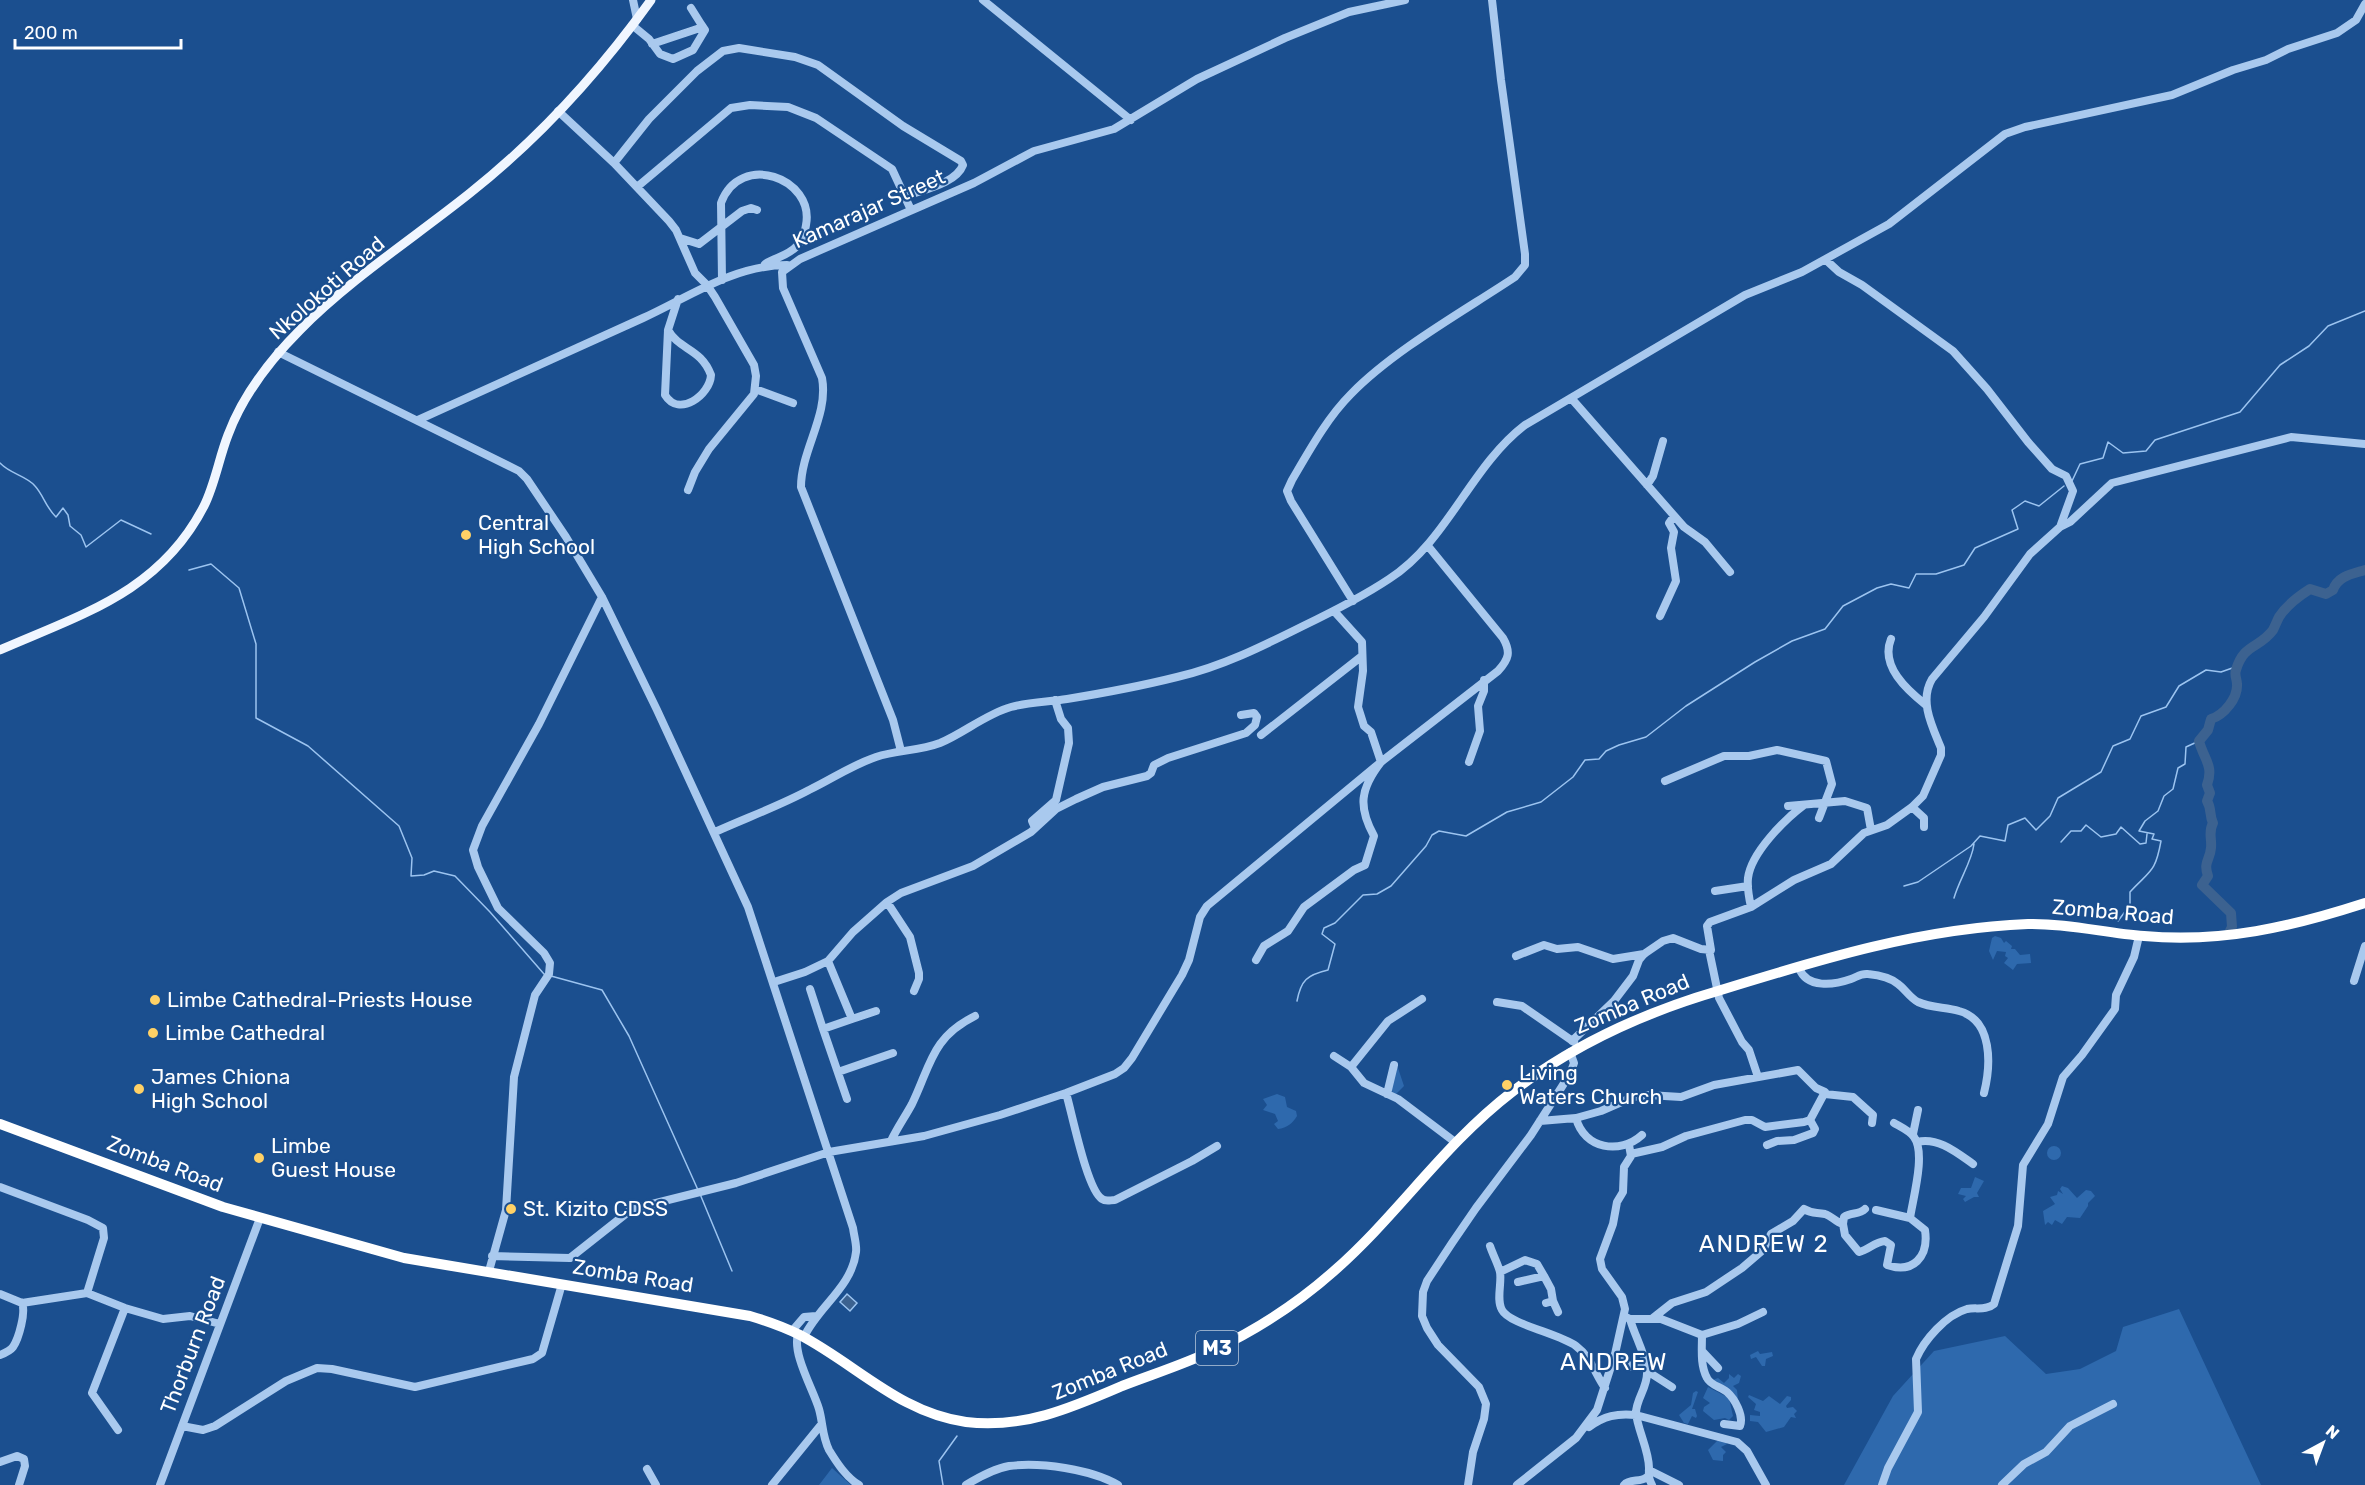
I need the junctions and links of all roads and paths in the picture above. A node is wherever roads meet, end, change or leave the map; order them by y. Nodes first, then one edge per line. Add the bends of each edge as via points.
1 (633, 0) edge
2 (651, 0) edge
3 (983, 0) edge
4 (1406, 0) edge
5 (1492, 0) edge
6 (2365, 4) edge
7 (691, 8) dead end
8 (635, 22) junction
9 (701, 24) junction
10 (652, 44) junction
11 (558, 111) junction
12 (1131, 120) junction
13 (614, 163) junction
14 (637, 187) junction
15 (904, 197) junction
16 (758, 210) dead end
17 (911, 210) junction
18 (720, 226) junction
19 (680, 238) junction
20 (1826, 260) junction
21 (788, 266) junction
22 (761, 268) junction
23 (722, 280) junction
24 (706, 285) junction
25 (678, 300) junction
26 (668, 330) junction
27 (278, 352) junction
28 (755, 389) junction
29 (1571, 398) junction
30 (793, 403) dead end
31 (418, 420) junction
32 (1663, 441) dead end
33 (2365, 444) edge
34 (1647, 485) junction
35 (688, 490) dead end
36 (1674, 516) junction
37 (2060, 527) junction
38 (1428, 546) junction
39 (1730, 572) dead end
40 (602, 597) junction
41 (1353, 601) junction
42 (1334, 611) junction
43 (1660, 616) dead end
44 (1891, 639) dead end
45 (0, 650) edge
46 (1362, 656) junction
47 (1484, 680) junction
48 (1055, 700) junction
49 (1926, 705) junction
50 (1241, 715) dead end
51 (1261, 735) dead end
52 (901, 751) junction
53 (1381, 762) junction
54 (1469, 762) dead end
55 (1665, 781) dead end
56 (1824, 803) junction
57 (1804, 805) junction
58 (1788, 806) dead end
59 (1912, 807) junction
60 (1819, 818) dead end
61 (1924, 827) dead end
62 (1035, 828) junction
63 (1871, 830) junction
64 (715, 832) junction
65 (1748, 886) junction
66 (1715, 891) dead end
67 (887, 902) junction
68 (2365, 903) edge
69 (1751, 907) junction
70 (2139, 936) junction
71 (2365, 946) edge
72 (1709, 950) junction
73 (1644, 954) junction
74 (1516, 956) dead end
75 (1256, 960) dead end
76 (828, 961) junction
77 (1799, 968) junction
78 (2354, 981) dead end
79 (774, 982) junction
80 (810, 989) dead end
81 (914, 991) dead end
82 (1716, 991) junction
83 (1422, 999) dead end
84 (1497, 1002) dead end
85 (876, 1011) dead end
86 (975, 1016) dead end
87 (852, 1019) junction
88 (823, 1029) junction
89 (1574, 1046) junction
90 (893, 1053) dead end
91 (1334, 1056) dead end
92 (1394, 1065) dead end
93 (1351, 1067) junction
94 (838, 1072) junction
95 (1758, 1077) junction
96 (1825, 1092) junction
97 (1984, 1092) dead end
98 (1066, 1093) junction
99 (1387, 1094) junction
100 (847, 1099) dead end
101 (1918, 1110) dead end
102 (1576, 1118) junction
103 (1810, 1120) junction
104 (1540, 1122) junction
105 (1872, 1123) dead end
106 (0, 1124) edge
107 (1894, 1124) dead end
108 (1913, 1134) junction
109 (1642, 1135) dead end
110 (891, 1141) junction
111 (1455, 1142) junction
112 (1917, 1142) junction
113 (1629, 1145) junction
114 (1767, 1145) dead end
115 (1217, 1146) dead end
116 (829, 1152) junction
117 (1631, 1154) junction
118 (1973, 1164) dead end
119 (0, 1187) edge
120 (1865, 1209) dead end
121 (1876, 1210) dead end
122 (260, 1218) junction
123 (1911, 1218) junction
124 (1844, 1224) junction
125 (1490, 1246) dead end
126 (492, 1256) junction
127 (489, 1271) junction
128 (1500, 1272) junction
129 (1544, 1276) junction
130 (1518, 1282) dead end
131 (562, 1284) junction
132 (87, 1293) junction
133 (0, 1294) edge
134 (22, 1303) junction
135 (125, 1308) junction
136 (1558, 1312) dead end
137 (1763, 1312) dead end
138 (816, 1316) junction
139 (1627, 1318) junction
140 (1653, 1318) junction
141 (220, 1324) junction
142 (798, 1334) junction
143 (1702, 1335) junction
144 (1702, 1351) junction
145 (1615, 1354) junction
146 (0, 1355) edge
147 (1646, 1367) junction
148 (1718, 1368) dead end
149 (1672, 1387) dead end
150 (1605, 1388) junction
151 (2113, 1404) dead end
152 (1636, 1415) junction
153 (1724, 1424) dead end
154 (182, 1426) junction
155 (820, 1426) junction
156 (118, 1430) dead end
157 (1580, 1433) junction
158 (0, 1462) edge
159 (647, 1469) dead end
160 (1648, 1474) junction
161 (19, 1485) edge
162 (160, 1485) edge
163 (656, 1485) edge
164 (772, 1485) edge
165 (859, 1485) edge
166 (966, 1485) edge
167 (1118, 1485) edge
168 (1468, 1485) edge
169 (1517, 1485) edge
170 (1624, 1485) edge
171 (1652, 1485) edge
172 (1679, 1485) edge
173 (1766, 1485) edge
174 (1882, 1485) edge
175 (2002, 1485) edge

1 - 8 street
2 - 8 main road, Nkolokoti Road
3 - 12 street
4 - 12 street, Kamarajar Street via 1349,12 1285,38 1197,79
5 - 41 street via 1524,265 1515,277 1365,380 1336,411 1292,480 1287,491 1291,501
6 - 20 street via 2356,20 2337,33 2172,95 2005,134 1889,224
7 - 9 street
8 - 10 street
8 - 11 main road, Nkolokoti Road
9 - 10 street via 692,32
9 - 10 street via 705,30 693,50 678,59 664,57
11 - 13 street
11 - 27 main road, Nkolokoti Road via 498,170 323,308
12 - 17 street, Kamarajar Street via 1106,132 1035,151
13 - 14 street
13 - 15 street via 649,119 697,71 723,51 740,48 818,65 912,132 961,161 963,165 957,174 934,188
14 - 15 street via 723,112 736,106 760,105 803,111 827,125 892,169
14 - 19 street
15 - 17 street
16 - 18 street via 748,208
17 - 21 street, Kamarajar Street
18 - 19 street via 699,244
18 - 22 street via 725,194 748,175 773,176 800,196 808,213 801,242
18 - 23 street
19 - 24 street via 695,273
20 - 29 street via 1745,295
20 - 37 street via 1953,351 2052,469 2066,476 2073,494
21 - 22 street
21 - 52 street, Kamarajar Street via 782,272 782,282 824,387 801,487 893,720
22 - 23 street
23 - 24 street
24 - 25 street
24 - 28 street via 754,365
25 - 26 street
25 - 31 street
26 - 26 street via 674,340 697,353 711,375 695,401 681,406 665,395
27 - 31 street
27 - 45 main road, Nkolokoti Road via 236,416 210,493 194,523 160,566 134,587 103,604
28 - 30 street
28 - 35 street via 701,461
29 - 34 street
29 - 38 street via 1512,435
31 - 40 street via 523,474
32 - 34 street
33 - 37 street via 2291,437 2112,483
34 - 36 street
36 - 39 street via 1705,542
36 - 43 street via 1669,523 1674,532 1671,549 1676,581
37 - 49 street via 2030,554 1932,679
38 - 41 street via 1402,570
38 - 47 street via 1503,638 1509,651 1505,664
40 - 64 street
40 - 126 street via 473,850 498,908 550,963 548,977 535,995 514,1077 506,1210
41 - 42 street
42 - 46 street via 1362,642
42 - 48 street via 1206,668
44 - 49 street via 1888,648 1894,674
46 - 51 street
46 - 53 street via 1358,707
47 - 53 street
47 - 54 street via 1478,706 1480,731
48 - 52 street via 1002,710 940,743
48 - 62 street via 1068,728 1069,743 1056,800 1032,821
49 - 59 street via 1941,755 1923,796
50 - 62 street via 1254,713 1257,717 1246,733 1168,758 1154,765 1147,776 1103,787 1076,799 1056,809
52 - 64 street via 857,764 808,791
53 - 75 street via 1372,773 1363,798 1364,817 1374,836 1365,865 1304,907 1288,932 1264,946
53 - 98 street via 1207,906 1200,917 1186,967 1126,1065 1109,1077
55 - 56 street via 1715,758 1777,750 1826,761 1832,784
56 - 57 street
56 - 60 street
56 - 63 street via 1845,801 1864,806
57 - 58 street
57 - 65 street via 1756,856
59 - 61 street via 1924,818
59 - 63 street via 1887,825
62 - 67 street via 973,866 901,892
63 - 69 street via 1831,864 1794,880
64 - 79 street via 748,907
65 - 66 street
65 - 69 street
67 - 76 street
67 - 81 street via 910,937 919,973
68 - 70 highway, Zomba Road / M3 via 2253,933 2199,938
69 - 72 street via 1708,924 1712,948
70 - 77 highway, Zomba Road / M3 via 2050,925 1953,929 1904,938
70 - 174 street via 2116,995 2115,1009 2063,1077 2048,1124 2023,1165 2018,1226 1994,1304 1986,1309 1964,1310 1952,1317 1919,1352 1918,1412 1887,1468
71 - 78 street
72 - 73 street via 1669,939
72 - 82 street
73 - 74 street via 1613,959 1578,947 1557,949 1544,945
73 - 89 street via 1633,976
76 - 79 street
76 - 87 street
77 - 82 highway, Zomba Road / M3
77 - 97 street via 1806,978 1819,983 1838,983 1863,974 1885,978 1898,983 1916,1002 1968,1014 1988,1040
79 - 116 street
80 - 88 street
82 - 89 highway, Zomba Road / M3
82 - 95 street via 1749,1050
83 - 93 street via 1388,1021
84 - 89 street via 1522,1006
85 - 87 street
86 - 110 street via 961,1023 939,1044
87 - 88 street
88 - 94 street
89 - 104 street via 1571,1071
89 - 111 highway, Zomba Road / M3 via 1508,1095
90 - 94 street
91 - 93 street
92 - 99 street
93 - 99 street via 1364,1083
94 - 100 street
95 - 96 street via 1798,1070
95 - 102 street via 1714,1085 1681,1097 1633,1097
96 - 103 street
96 - 105 street via 1856,1099 1873,1115
98 - 110 street via 924,1136
98 - 115 street via 1082,1156 1098,1197 1103,1200 1115,1200
99 - 111 street
101 - 108 street
102 - 104 street
102 - 113 street via 1580,1131 1597,1145
103 - 114 street via 1813,1133
103 - 117 street via 1765,1127 1745,1120
104 - 168 street via 1476,1208 1427,1281 1424,1292 1424,1323 1438,1346 1479,1387 1486,1404
106 - 122 highway, Zomba Road / M3
107 - 108 street
108 - 112 street
109 - 113 street
110 - 116 street
111 - 142 highway, Zomba Road / M3 via 1348,1258 1281,1312 1211,1352 1043,1417 1002,1423 940,1416 892,1395
112 - 118 street via 1930,1139
112 - 123 street via 1920,1155
113 - 117 street
116 - 126 street via 633,1209 570,1258
116 - 138 street via 856,1252 847,1278
117 - 139 street via 1623,1170 1623,1192 1599,1259 1625,1303
119 - 132 street via 103,1228 104,1238
120 - 124 street via 1844,1217
121 - 123 street
122 - 127 highway, Zomba Road / M3 via 404,1258
122 - 141 street, Thorburn Road
123 - 124 street via 1925,1230 1925,1245 1923,1255 1913,1265 1901,1268 1887,1265 1890,1245 1886,1241 1859,1252 1845,1235
124 - 140 street via 1829,1215 1811,1214 1804,1209 1772,1234 1763,1250 1742,1268 1706,1292 1672,1303
125 - 128 street
126 - 127 street
127 - 131 highway, Zomba Road / M3
128 - 129 street via 1525,1260 1537,1264
128 - 150 street via 1503,1312 1578,1347
129 - 130 street
129 - 136 street via 1551,1289 1550,1302
131 - 142 highway, Zomba Road / M3 via 750,1316
131 - 154 street via 546,1343 537,1358 415,1387 317,1368 286,1381 215,1426 204,1430
132 - 134 street
132 - 135 street
133 - 134 street
134 - 146 street via 25,1312 12,1348
135 - 141 street via 163,1319 190,1316
135 - 156 street via 92,1394
137 - 143 street
138 - 142 street
138 - 142 street via 804,1317
139 - 140 street
139 - 145 street
139 - 147 street
140 - 143 street
141 - 154 street, Thorburn Road
142 - 155 street via 798,1351 818,1407
143 - 144 street
144 - 148 street
144 - 153 street via 1706,1377 1728,1393 1741,1416 1740,1426
145 - 147 street via 1631,1366
145 - 150 street
147 - 149 street
147 - 152 street via 1647,1382
150 - 157 street via 1597,1410
151 - 175 street via 2070,1426 2046,1452 2024,1464
152 - 157 street via 1604,1417
152 - 160 street via 1648,1458
152 - 173 street via 1737,1442 1747,1451
154 - 162 street, Thorburn Road
155 - 164 street
155 - 165 street via 839,1466
157 - 169 street
158 - 161 street via 13,1456 24,1459
159 - 163 street
160 - 170 street via 1643,1480
160 - 171 street
160 - 172 street
166 - 167 street via 1008,1466 1083,1472

